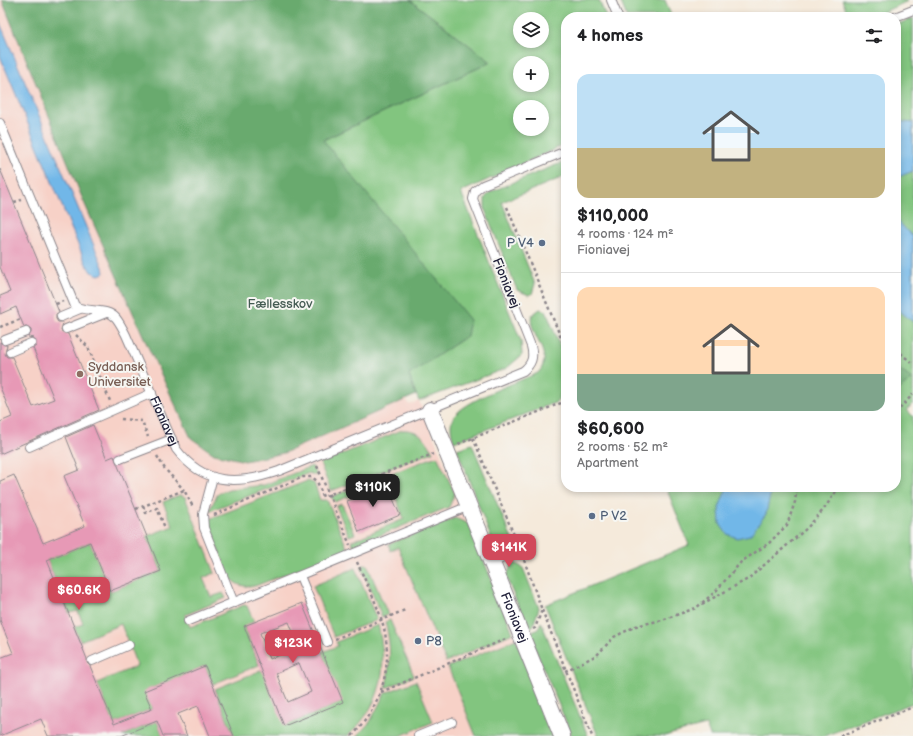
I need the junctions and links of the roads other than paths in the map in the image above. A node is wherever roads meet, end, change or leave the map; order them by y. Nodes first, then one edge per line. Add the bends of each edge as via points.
1 (611, 0) edge
2 (913, 10) edge
3 (616, 12) edge
4 (901, 15) edge
5 (0, 123) edge
6 (561, 153) edge
7 (80, 309) junction
8 (108, 312) junction
9 (61, 317) dead end
10 (66, 329) dead end
11 (26, 332) dead end
12 (5, 340) dead end
13 (31, 343) dead end
14 (10, 352) dead end
15 (152, 393) junction
16 (430, 410) junction
17 (172, 439) junction
18 (29, 447) dead end
19 (120, 459) dead end
20 (213, 477) junction
21 (469, 506) junction
22 (526, 548) dead end
23 (492, 562) junction
24 (300, 576) junction
25 (234, 603) junction
26 (188, 621) dead end
27 (331, 641) road end
28 (129, 645) dead end
29 (92, 661) dead end
30 (452, 722) dead end
31 (418, 736) edge
32 (562, 736) edge

1 - 3 lane
2 - 4 lane
5 - 7 lane via 75,306
6 - 16 lane, Fioniavej via 483,185 475,192 473,200 531,346 531,363 523,371
7 - 8 lane
7 - 9 lane
8 - 10 lane
8 - 15 lane, Fioniavej via 116,318 126,335
11 - 12 lane
13 - 14 lane
15 - 17 lane, Fioniavej
15 - 18 lane
16 - 20 lane, Fioniavej via 260,478 241,481
16 - 21 street, Fioniavej
17 - 19 lane
17 - 20 lane, Fioniavej via 176,449 192,466
20 - 25 lane via 203,514 204,528
21 - 23 street, Fioniavej
21 - 24 lane
22 - 23 lane
23 - 32 street, Fioniavej
24 - 25 lane
24 - 27 lane
25 - 26 lane
28 - 29 lane
30 - 31 lane

